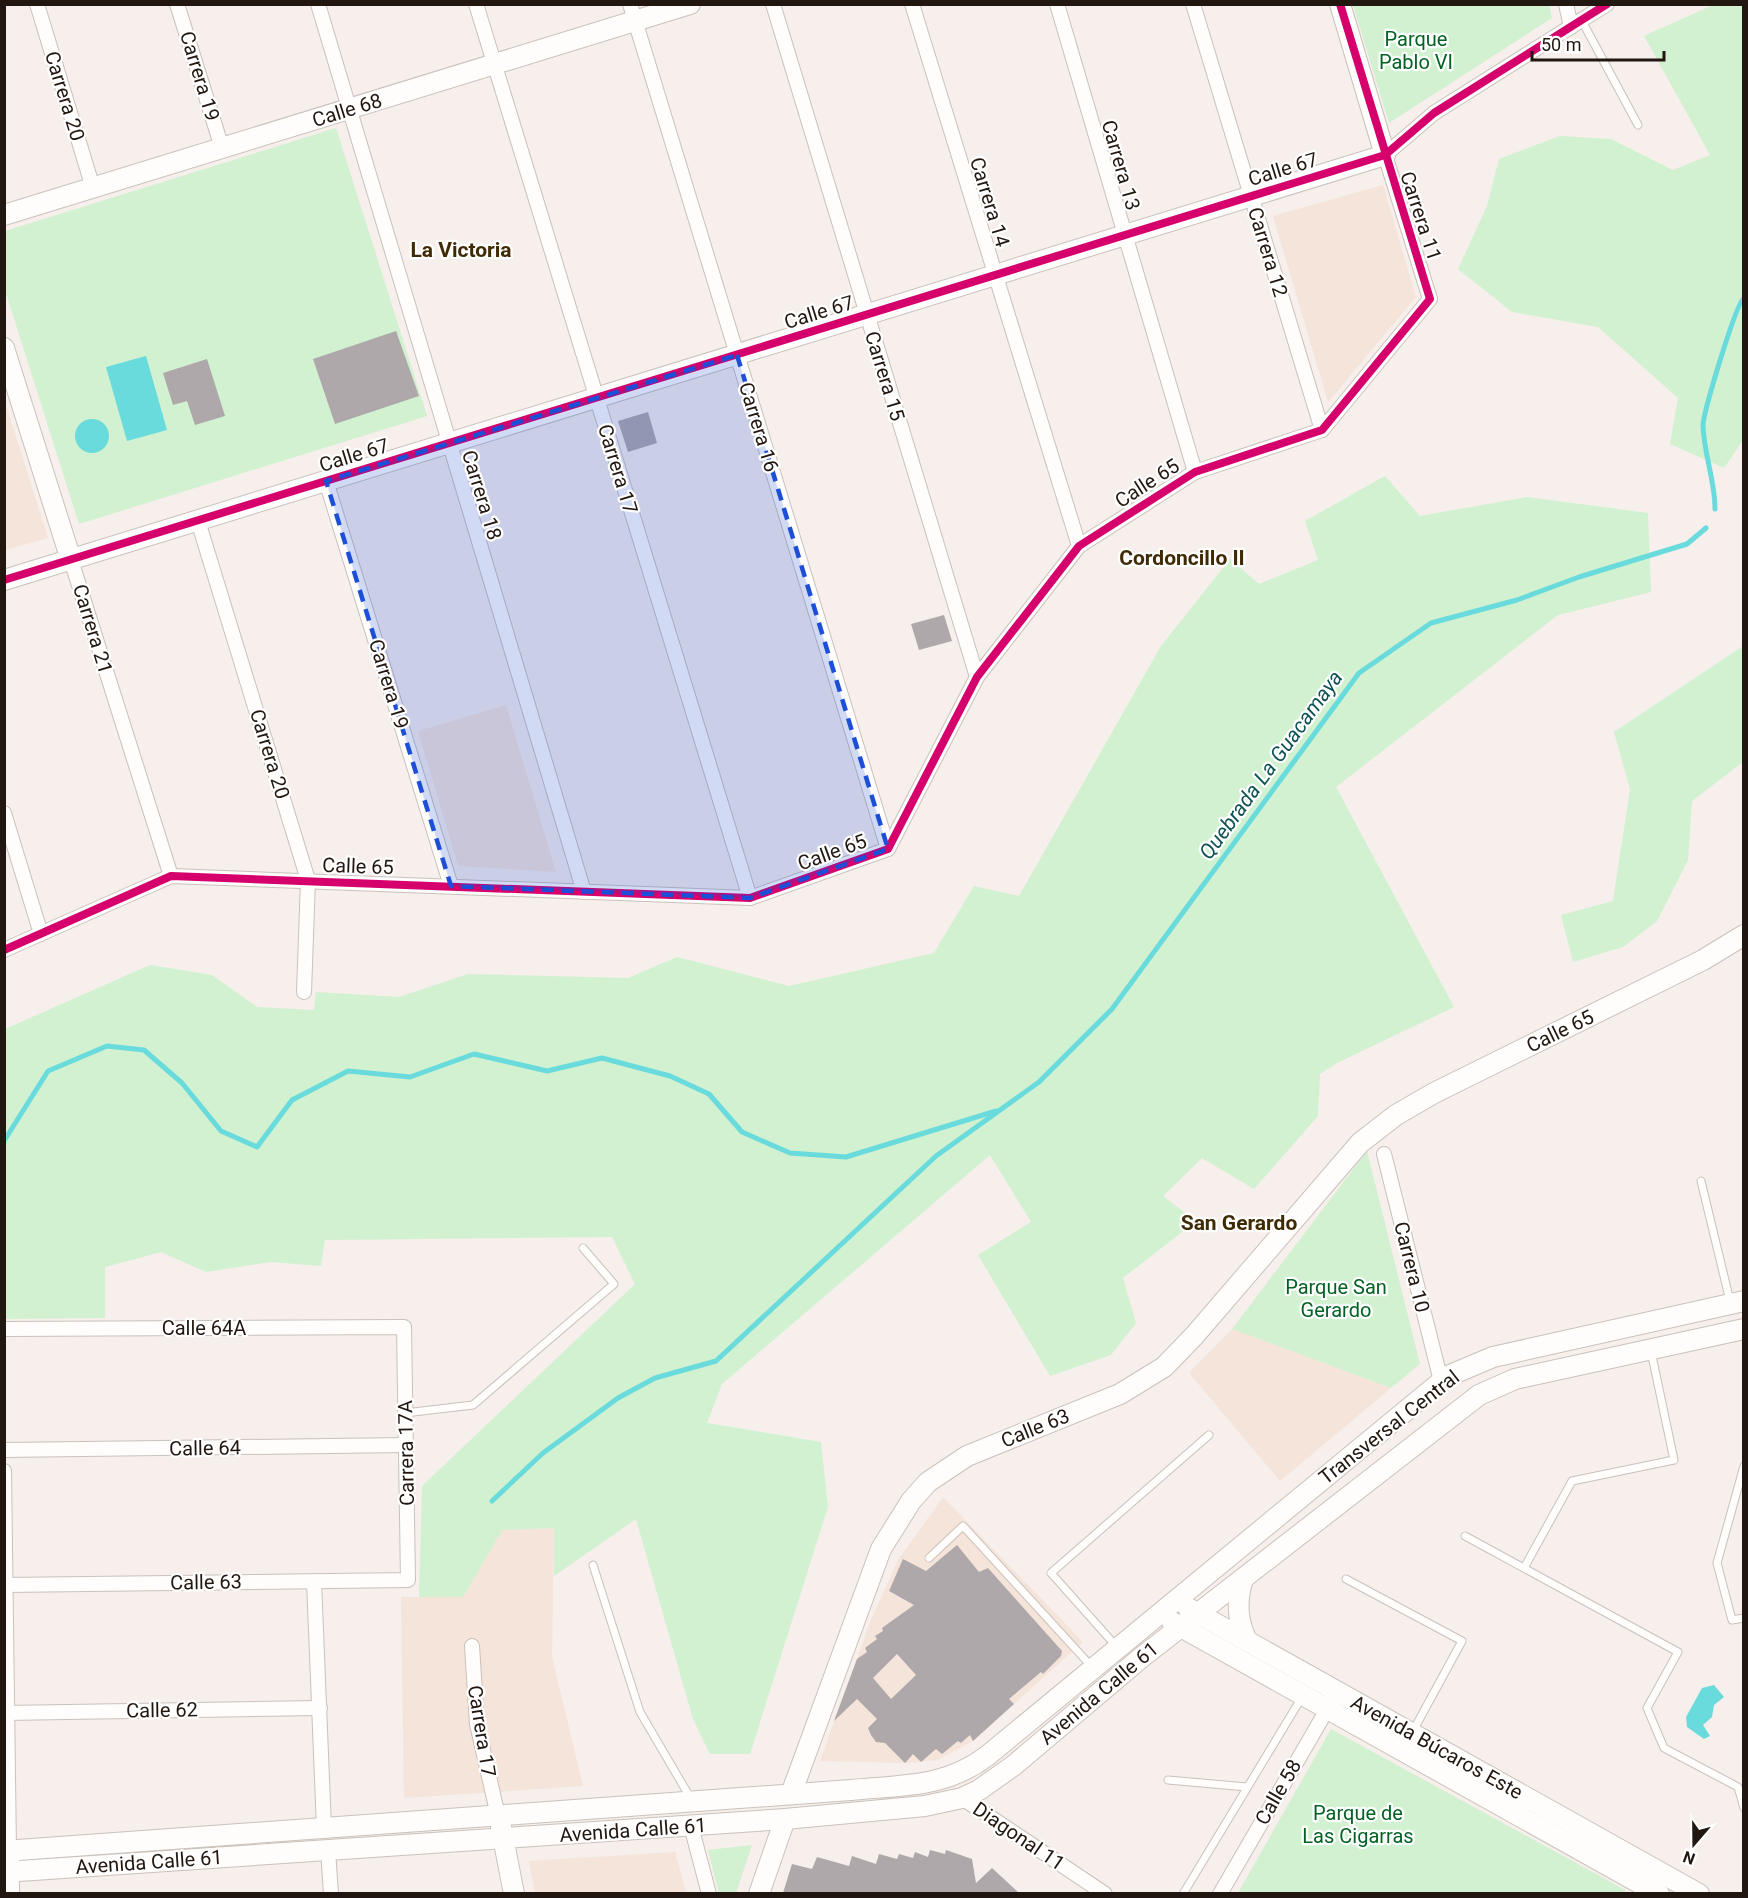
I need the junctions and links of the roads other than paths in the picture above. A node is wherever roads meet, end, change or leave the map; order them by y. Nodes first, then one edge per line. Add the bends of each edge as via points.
1 (37, 4) edge
2 (177, 4) edge
3 (318, 4) edge
4 (476, 4) edge
5 (690, 4) edge
6 (773, 4) edge
7 (912, 4) edge
8 (1057, 4) edge
9 (1193, 4) edge
10 (1340, 4) edge
11 (1566, 4) edge
12 (1607, 4) edge
13 (632, 13) edge
14 (1576, 24) junction
15 (495, 64) junction
16 (349, 109) junction
17 (1638, 124) dead end
18 (222, 148) junction
19 (1385, 155) junction
20 (93, 188) junction
21 (1252, 196) junction
22 (4, 215) edge
23 (1125, 235) junction
24 (995, 275) junction
25 (866, 315) junction
26 (4, 348) edge
27 (737, 355) junction
28 (597, 398) junction
29 (1323, 430) junction
30 (449, 443) junction
31 (1195, 472) junction
32 (326, 481) junction
33 (198, 520) junction
34 (1079, 546) junction
35 (71, 560) junction
36 (4, 580) edge
37 (977, 677) junction
38 (4, 813) edge
39 (888, 849) junction
40 (171, 876) junction
41 (308, 880) junction
42 (451, 886) junction
43 (584, 892) junction
44 (750, 898) junction
45 (41, 933) junction
46 (1743, 935) edge
47 (4, 950) edge
48 (304, 992) dead end
49 (1377, 1128) joint
50 (1384, 1154) dead end
51 (1701, 1181) dead end
52 (583, 1248) dead end
53 (1737, 1302) edge
54 (404, 1327) joint
55 (4, 1329) edge
56 (1743, 1329) edge
57 (1650, 1349) junction
58 (1441, 1381) junction
59 (405, 1413) junction
60 (1209, 1435) dead end
61 (405, 1445) junction
62 (4, 1450) edge
63 (1743, 1466) edge
64 (4, 1471) edge
65 (1465, 1536) dead end
66 (929, 1558) dead end
67 (593, 1564) dead end
68 (1524, 1569) junction
69 (1243, 1579) junction
70 (1346, 1579) dead end
71 (408, 1580) joint
72 (314, 1581) junction
73 (5, 1585) edge
74 (1175, 1601) junction
75 (1159, 1614) junction
76 (1197, 1614) junction
77 (1743, 1618) edge
78 (1181, 1627) junction
79 (1247, 1641) junction
80 (472, 1646) dead end
81 (1118, 1648) junction
82 (1093, 1668) junction
83 (1337, 1691) junction
84 (1303, 1695) junction
85 (320, 1708) junction
86 (1327, 1709) junction
87 (6, 1713) edge
88 (1412, 1733) junction
89 (1168, 1780) dead end
90 (1247, 1787) junction
91 (791, 1794) junction
92 (962, 1798) junction
93 (693, 1802) junction
94 (1743, 1808) edge
95 (498, 1816) junction
96 (785, 1819) junction
97 (691, 1826) junction
98 (324, 1828) junction
99 (504, 1838) junction
100 (328, 1850) junction
101 (7, 1851) edge
102 (7, 1872) edge
103 (9, 1893) edge
104 (332, 1893) edge
105 (514, 1893) edge
106 (709, 1893) edge
107 (759, 1893) edge
108 (1105, 1893) edge
109 (1183, 1893) edge
110 (1220, 1893) edge
111 (1659, 1893) edge
112 (1698, 1893) edge

1 - 20 street, Carrera 20
2 - 18 street, Carrera 19
3 - 16 street, Carrera 18
4 - 15 street, Carrera 17
5 - 13 street, Calle 68
6 - 25 street, Carrera 15
7 - 24 street, Carrera 14
8 - 23 street, Carrera 13
9 - 21 street, Carrera 12
10 - 19 street, Carrera 11
11 - 14 street
12 - 14 street, Calle 67
13 - 15 street, Calle 68
13 - 27 street, Carrera 16
14 - 17 lane
14 - 19 street, Calle 67 via 1434,113
15 - 16 street, Calle 68
15 - 28 street, Carrera 17
16 - 18 street, Calle 68
16 - 30 street, Carrera 18
18 - 20 street, Calle 68
19 - 21 street, Calle 67
19 - 29 street, Carrera 11 via 1430,298
20 - 22 street, Calle 68
21 - 23 street, Calle 67
21 - 29 street, Carrera 12
23 - 24 street, Calle 67
23 - 31 street, Carrera 13
24 - 25 street, Calle 67
24 - 34 street, Carrera 14
25 - 27 street, Calle 67
25 - 37 street, Carrera 15
26 - 35 street, Carrera 21
27 - 28 street, Calle 67
27 - 39 street, Carrera 16
28 - 30 street, Calle 67
28 - 44 street, Carrera 17
29 - 31 street, Calle 65
30 - 32 street, Calle 67
30 - 43 street, Carrera 18
31 - 34 street, Calle 65
32 - 33 street, Calle 67
32 - 42 street, Carrera 19
33 - 35 street, Calle 67
33 - 41 street, Carrera 20
34 - 37 street, Calle 65
35 - 36 street, Calle 67
35 - 40 street, Carrera 21
37 - 39 street, Calle 65
38 - 45 street
39 - 44 street, Calle 65
40 - 41 street, Calle 65
40 - 45 street, Calle 65
41 - 42 street, Calle 65
41 - 48 street, Carrera 20
42 - 43 street, Calle 65
43 - 44 street, Calle 65
45 - 47 street, Calle 65
46 - 49 street, Calle 65 via 1703,960 1434,1093
49 - 91 street, Calle 63 via 1329,1176 1164,1367 1120,1394 967,1456 947,1467 911,1501 881,1548 867,1579
50 - 58 street, Carrera 10
51 - 53 lane
52 - 59 lane via 614,1284 473,1405
53 - 58 street, Transversal Central via 1493,1357
54 - 55 street, Calle 64A
54 - 59 street, Carrera 17A
56 - 57 street, Transversal Central
57 - 68 lane via 1674,1460 1572,1481
57 - 69 street, Transversal Central via 1515,1379 1486,1391
58 - 74 street, Transversal Central
59 - 61 street, Carrera 17A
60 - 81 lane via 1052,1572
61 - 62 street, Calle 64
61 - 71 street, Carrera 17A
63 - 77 lane via 1717,1563 1732,1620
64 - 73 street
65 - 68 lane
66 - 82 lane via 963,1527
67 - 93 lane via 640,1712
68 - 94 lane via 1678,1652 1647,1708 1664,1748 1738,1787
69 - 76 street, Transversal Central
69 - 79 street via 1238,1607
70 - 88 lane via 1462,1641
71 - 72 street, Calle 63
72 - 73 street, Calle 63
72 - 85 street
73 - 87 street
74 - 75 street, Avenida Calle 61
74 - 76 street, Avenida Búcaros Este
75 - 78 street, Avenida Búcaros Este
75 - 81 street, Avenida Calle 61
76 - 78 street, Avenida Calle 61
76 - 79 street, Avenida Búcaros Este
78 - 84 street, Avenida Búcaros Este
78 - 92 street, Avenida Calle 61 via 994,1780
79 - 83 street, Avenida Búcaros Este
80 - 95 street, Carrera 17 via 477,1725
81 - 82 street, Avenida Calle 61
82 - 91 street, Avenida Calle 61 via 987,1756 952,1778
83 - 86 street, Calle 58
83 - 88 street, Avenida Búcaros Este
84 - 86 street, Avenida Búcaros Este
84 - 90 lane
85 - 87 street, Calle 62
85 - 98 street
86 - 110 street, Calle 58
86 - 111 street, Avenida Búcaros Este
87 - 101 street
88 - 112 street, Avenida Búcaros Este
89 - 90 lane
90 - 109 lane
91 - 93 street, Avenida Calle 61
92 - 96 street, Avenida Calle 61 via 907,1809
92 - 108 street, Diagonal 11
93 - 95 street, Avenida Calle 61
95 - 98 street, Avenida Calle 61
95 - 99 street
96 - 97 street, Avenida Calle 61
96 - 107 street
97 - 99 street, Avenida Calle 61
97 - 106 street
98 - 101 street, Avenida Calle 61
99 - 100 street, Avenida Calle 61
99 - 105 street
100 - 102 street, Avenida Calle 61
100 - 104 street
101 - 102 street
102 - 103 street

